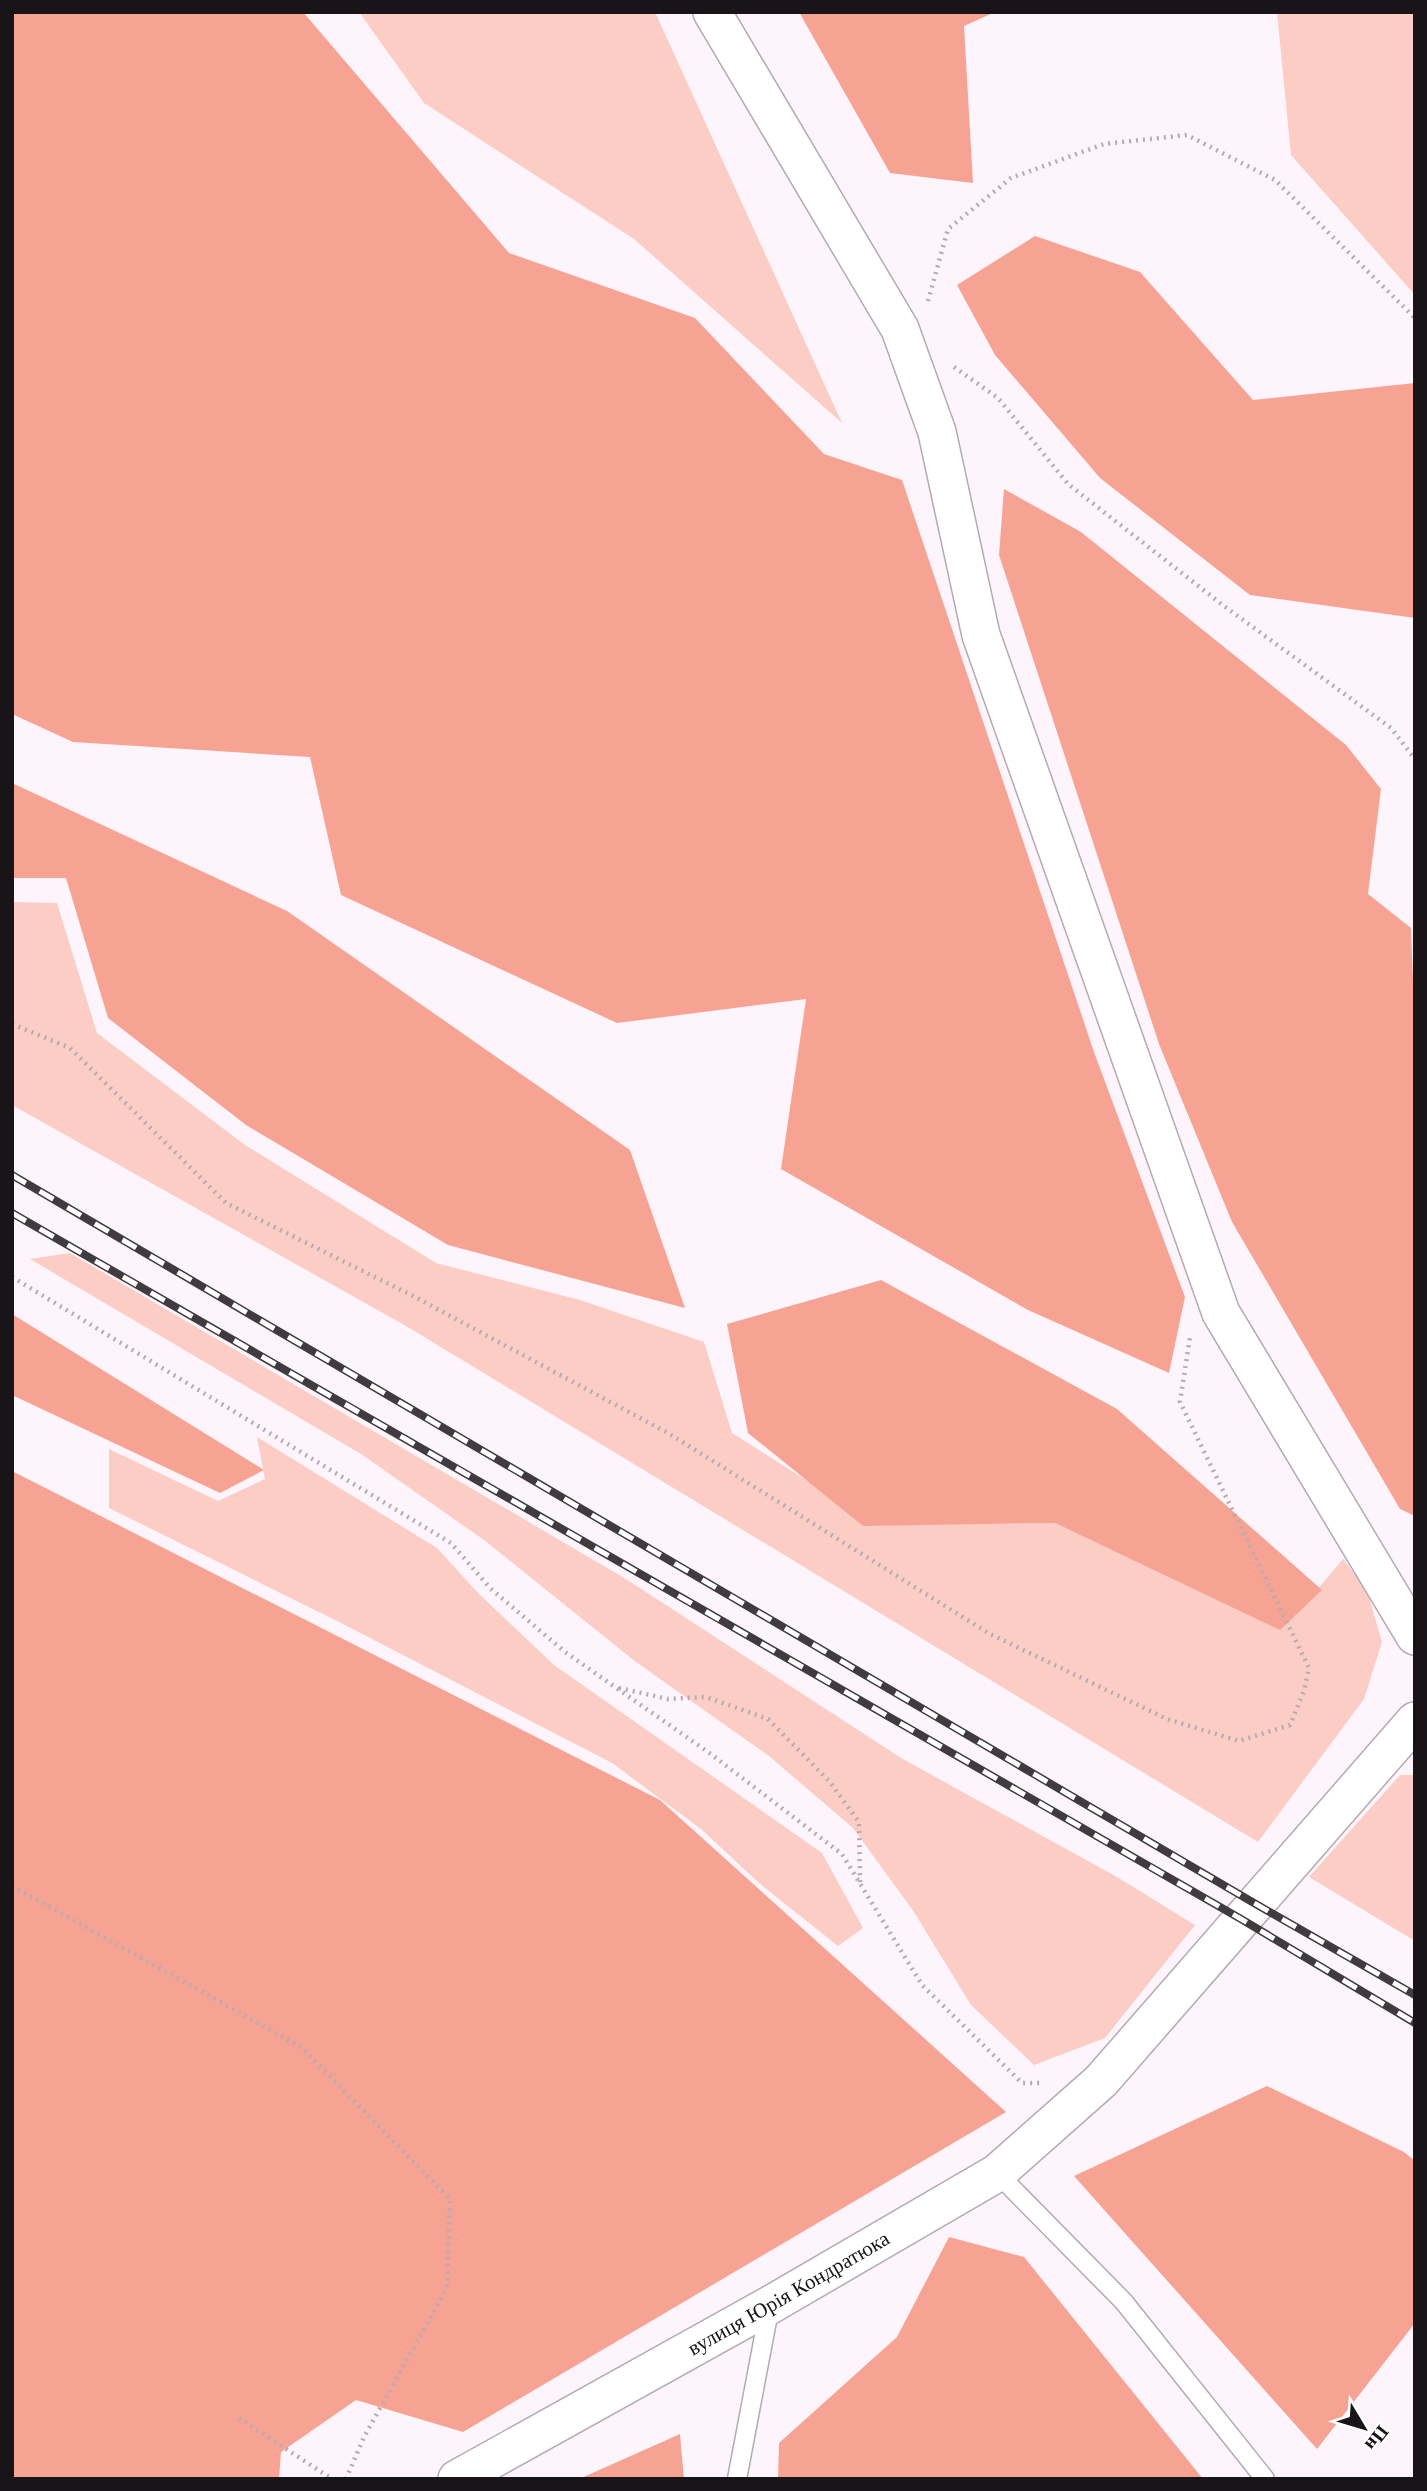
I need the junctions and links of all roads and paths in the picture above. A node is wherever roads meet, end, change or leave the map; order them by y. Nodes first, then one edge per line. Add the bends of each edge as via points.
1 (712, 12) edge
2 (1415, 318) edge
3 (900, 329) junction
4 (1415, 759) edge
5 (12, 1024) edge
6 (12, 1277) edge
7 (1190, 1336) dead end
8 (1415, 1636) edge
9 (616, 1688) junction
10 (1415, 1721) edge
11 (860, 1883) junction
12 (12, 1886) edge
13 (1101, 2081) junction
14 (997, 2173) junction
15 (770, 2305) junction
16 (239, 2418) dead end
17 (332, 2479) edge
18 (346, 2479) edge
19 (457, 2479) edge
20 (737, 2479) edge
21 (1265, 2479) edge

1 - 3 street
2 - 3 path via 1275,180 1187,135 1104,144 1011,178 948,229 928,304
3 - 4 path via 998,398 1068,484 1391,728
3 - 8 street via 937,432 981,635 1221,1313
5 - 7 path via 70,1048 226,1203 415,1297 668,1433 990,1634 1167,1719 1239,1741 1290,1725 1309,1668 1181,1402
6 - 9 path via 451,1543 490,1588 565,1652
9 - 11 path via 842,1854
9 - 11 path via 668,1699 706,1697 768,1719 830,1782 859,1822
10 - 13 street, вулиця Юрія Кондратюка
11 - 13 path via 922,1985 1022,2083
12 - 18 path via 301,2047 450,2199 447,2288
13 - 14 street, вулиця Юрія Кондратюка
14 - 15 street, вулиця Юрія Кондратюка
14 - 21 lane via 1124,2302
15 - 19 street, вулиця Юрія Кондратюка
15 - 20 lane
16 - 17 path

